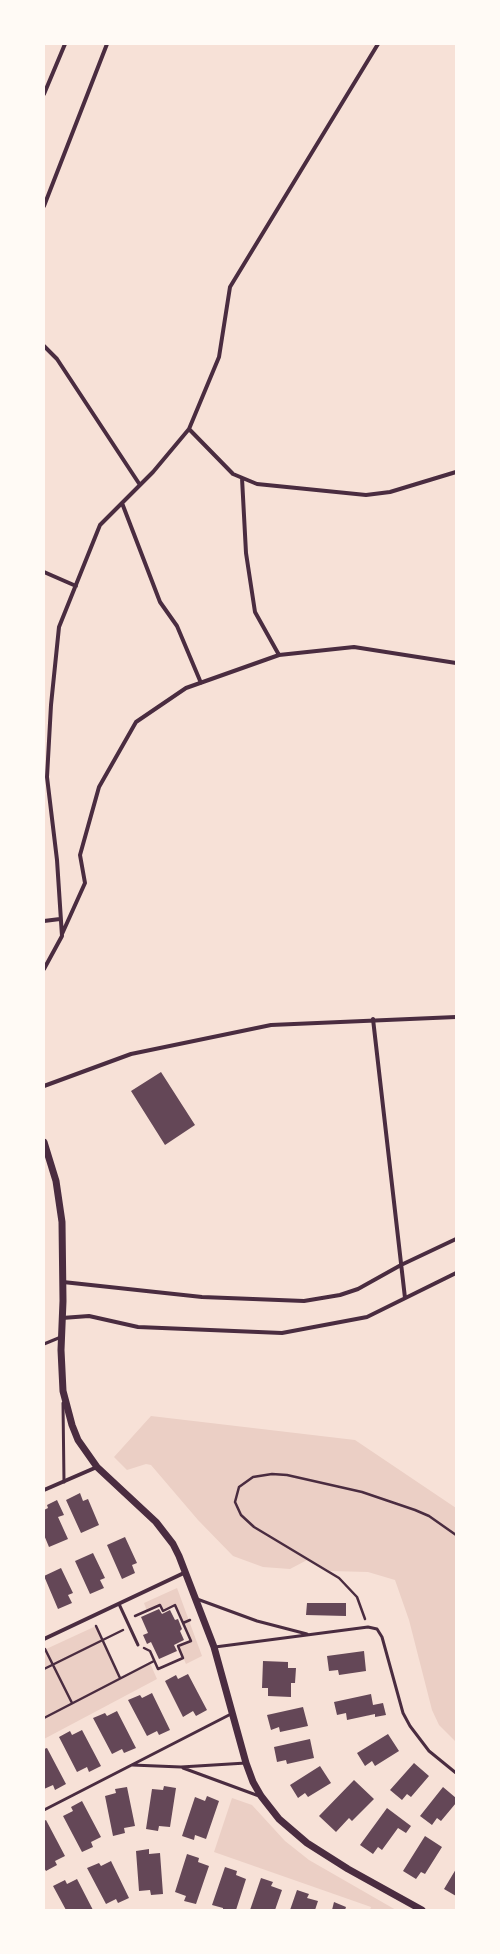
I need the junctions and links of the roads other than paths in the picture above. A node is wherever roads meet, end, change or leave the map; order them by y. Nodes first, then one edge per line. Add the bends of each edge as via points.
1 (65, 44) edge
2 (107, 44) edge
3 (378, 44) edge
4 (44, 94) edge
5 (44, 206) edge
6 (44, 346) edge
7 (189, 430) junction
8 (456, 472) edge
9 (242, 478) junction
10 (140, 484) junction
11 (122, 503) junction
12 (44, 572) edge
13 (76, 586) junction
14 (279, 655) junction
15 (456, 663) edge
16 (201, 683) junction
17 (60, 919) junction
18 (44, 921) edge
19 (62, 936) junction
20 (44, 970) edge
21 (456, 1017) edge
22 (373, 1019) junction
23 (44, 1086) edge
24 (44, 1142) edge
25 (456, 1239) edge
26 (401, 1265) junction
27 (456, 1273) edge
28 (63, 1282) junction
29 (405, 1298) junction
30 (62, 1318) junction
31 (61, 1337) junction
32 (44, 1344) edge
33 (63, 1392) junction
34 (97, 1467) junction
35 (64, 1482) junction
36 (44, 1490) edge
37 (186, 1572) junction
38 (197, 1599) junction
39 (119, 1604) junction
40 (309, 1635) junction
41 (44, 1639) edge
42 (138, 1646) road end
43 (214, 1647) junction
44 (233, 1713) junction
45 (246, 1763) junction
46 (130, 1765) junction
47 (181, 1768) junction
48 (456, 1773) edge
49 (261, 1796) junction
50 (44, 1810) edge
51 (422, 1910) edge

1 - 4 street
2 - 5 street
3 - 7 street via 230,287 219,357
6 - 10 street via 57,359
7 - 9 street via 232,474
7 - 10 street
8 - 9 street via 390,492 366,495 256,484
9 - 14 street via 246,553 256,612
10 - 11 street
11 - 13 street via 100,525
11 - 16 street via 160,602 177,626
12 - 13 street
13 - 17 street via 59,627 47,777 57,860
14 - 15 street via 354,647
14 - 16 street
16 - 19 street via 186,688 136,722 99,787 80,855 85,883
17 - 18 street
17 - 19 street
19 - 20 street
21 - 22 street
22 - 23 street via 271,1025 131,1054
22 - 26 street
24 - 28 street via 60,1202
25 - 26 street
26 - 28 street via 358,1289 304,1301 202,1297
26 - 29 street
27 - 29 street
28 - 30 street
29 - 30 street via 367,1317 282,1332 138,1327 89,1316
30 - 31 street
31 - 32 lane
31 - 33 street
33 - 34 street via 78,1440
33 - 35 lane
34 - 35 street
34 - 37 street via 165,1533 180,1556
35 - 36 street
37 - 38 street
37 - 39 street
38 - 40 lane via 257,1621
38 - 43 street
39 - 41 street
39 - 42 lane
40 - 43 lane
40 - 48 lane via 368,1627 378,1629 410,1726 429,1751
43 - 44 street
44 - 45 street
44 - 46 lane
45 - 47 lane
45 - 49 street
46 - 47 lane
46 - 50 lane
47 - 49 lane
49 - 51 street via 279,1818 307,1843

